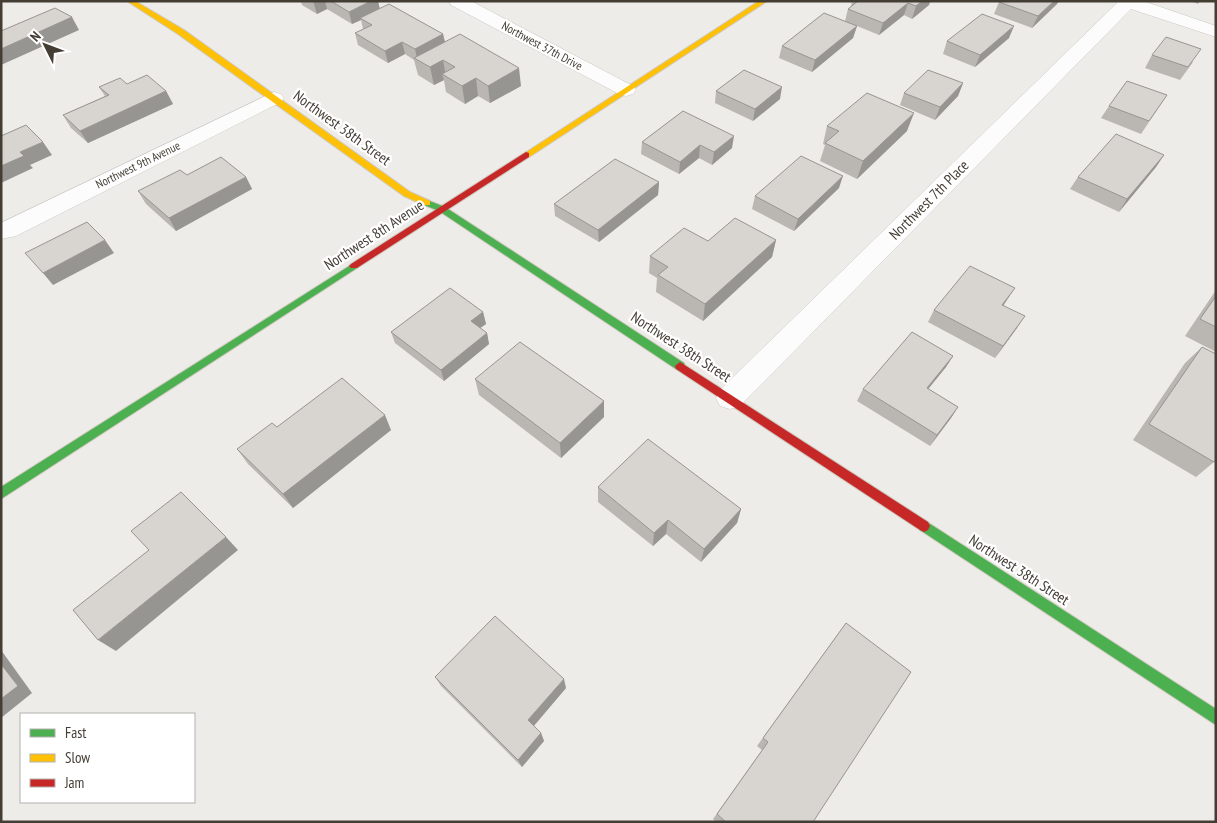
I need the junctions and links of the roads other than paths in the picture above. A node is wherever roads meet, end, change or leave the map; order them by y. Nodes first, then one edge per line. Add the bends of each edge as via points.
1 (130, 1) edge
2 (458, 1) edge
3 (764, 1) edge
4 (1127, 2) edge
5 (1216, 32) edge
6 (626, 90) junction
7 (274, 98) junction
8 (442, 209) junction
9 (1, 231) edge
10 (730, 398) junction
11 (1, 494) edge
12 (1216, 718) edge

1 - 7 street, Northwest 38th Street via 181,32
2 - 6 street, Northwest 37th Drive
3 - 6 street, Northwest 8th Avenue
4 - 5 street
4 - 10 street, Northwest 7th Place
6 - 8 street, Northwest 8th Avenue
7 - 8 street, Northwest 38th Street via 407,194
7 - 9 street, Northwest 9th Avenue
8 - 10 street, Northwest 38th Street
8 - 11 street, Northwest 8th Avenue
10 - 12 street, Northwest 38th Street

